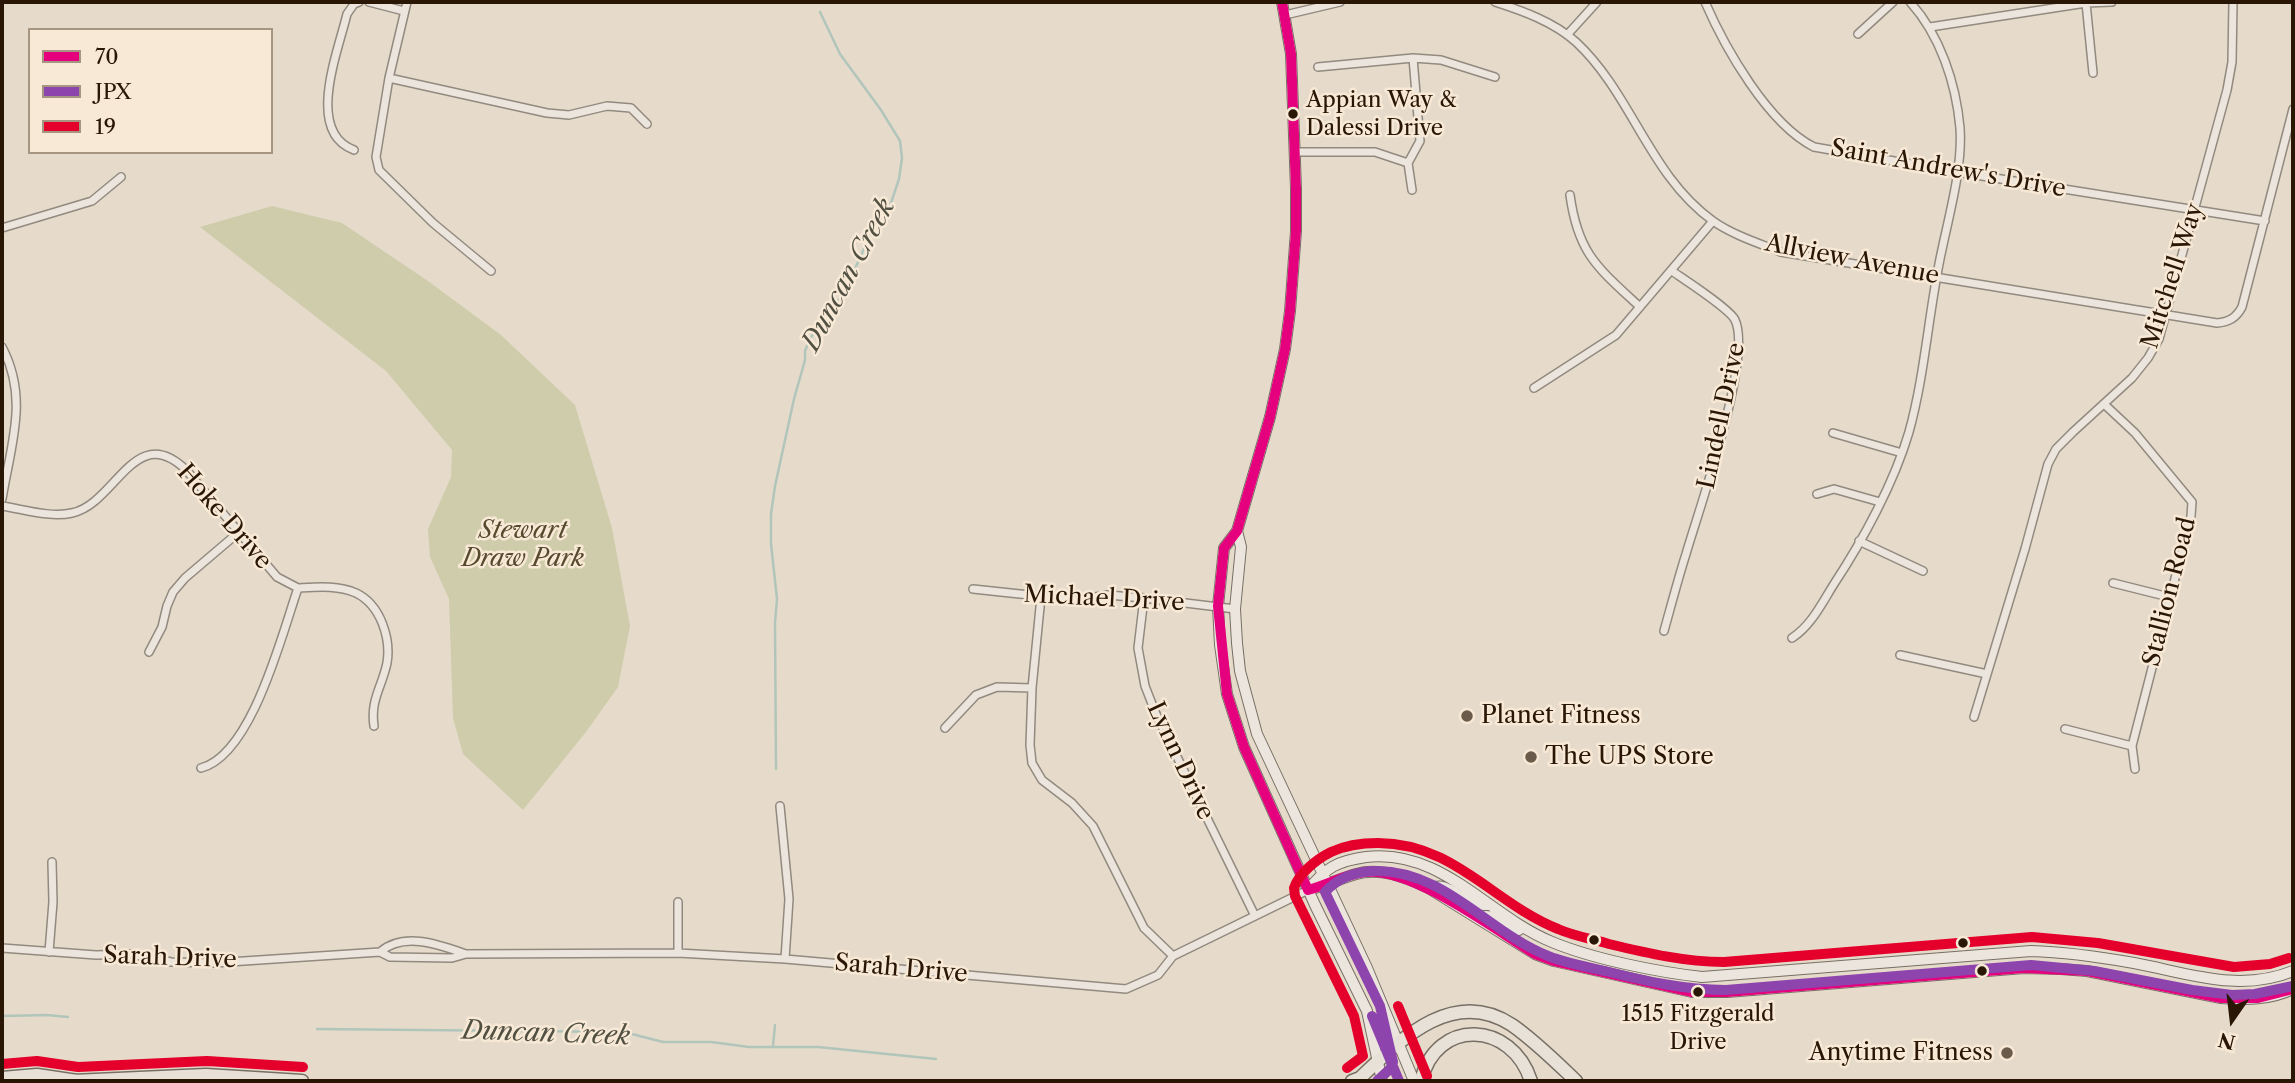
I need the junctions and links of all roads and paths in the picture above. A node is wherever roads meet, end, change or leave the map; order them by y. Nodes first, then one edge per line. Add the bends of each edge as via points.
1 (359, 2) edge
2 (369, 2) edge
3 (407, 2) edge
4 (1282, 2) edge
5 (1340, 2) edge
6 (1495, 2) edge
7 (1597, 2) edge
8 (1704, 2) edge
9 (1892, 2) edge
10 (1910, 2) edge
11 (2112, 2) edge
12 (2233, 2) edge
13 (2085, 3) edge
14 (404, 11) junction
15 (1285, 15) junction
16 (1930, 27) junction
17 (1857, 34) dead end
18 (1567, 35) junction
19 (1413, 58) junction
20 (1318, 67) dead end
21 (2093, 73) dead end
22 (1495, 77) dead end
23 (389, 78) junction
24 (2293, 108) edge
25 (647, 124) dead end
26 (354, 150) dead end
27 (1295, 152) junction
28 (1408, 163) junction
29 (1957, 172) junction
30 (121, 177) dead end
31 (1412, 190) dead end
32 (1570, 195) dead end
33 (2195, 210) junction
34 (1713, 221) junction
35 (2264, 221) junction
36 (2, 228) edge
37 (491, 271) dead end
38 (1672, 271) junction
39 (1937, 277) junction
40 (1640, 307) junction
41 (2166, 314) junction
42 (2, 347) edge
43 (1534, 387) dead end
44 (2104, 404) junction
45 (1833, 433) dead end
46 (1902, 453) junction
47 (1816, 495) dead end
48 (2, 499) edge
49 (1880, 502) junction
50 (2, 506) edge
51 (1237, 531) junction
52 (239, 533) junction
53 (1859, 541) junction
54 (1923, 571) dead end
55 (2113, 583) dead end
56 (298, 588) junction
57 (973, 589) dead end
58 (1041, 597) junction
59 (2169, 597) junction
60 (1144, 598) junction
61 (1218, 606) junction
62 (1235, 609) junction
63 (1664, 631) dead end
64 (1792, 638) dead end
65 (149, 652) dead end
66 (1900, 655) dead end
67 (1987, 674) junction
68 (1032, 688) junction
69 (1974, 716) dead end
70 (374, 726) dead end
71 (945, 728) dead end
72 (2065, 729) dead end
73 (2133, 746) junction
74 (201, 768) dead end
75 (2135, 769) dead end
76 (780, 806) dead end
77 (52, 862) dead end
78 (1323, 872) junction
79 (1329, 886) junction
80 (1430, 889) junction
81 (1308, 890) junction
82 (678, 902) dead end
83 (1491, 905) junction
84 (1255, 916) junction
85 (1477, 918) junction
86 (1534, 933) junction
87 (2, 948) edge
88 (380, 951) junction
89 (48, 952) junction
90 (678, 953) junction
91 (466, 954) junction
92 (1173, 957) junction
93 (785, 959) junction
94 (2293, 971) edge
95 (2293, 989) edge
96 (1399, 1041) junction
97 (1379, 1061) junction
98 (2, 1078) edge
99 (75, 1081) edge
100 (302, 1081) edge
101 (1352, 1081) edge
102 (1382, 1081) edge
103 (1414, 1081) edge
104 (1420, 1081) edge
105 (1531, 1081) edge
106 (1576, 1081) edge

1 - 26 street via 347,14 327,98 327,118 334,137
2 - 14 street
3 - 14 street
4 - 15 main road
5 - 15 street
6 - 18 street, Allview Avenue
7 - 18 street
8 - 29 street, Saint Andrew's Drive via 1733,58 1777,119 1802,141 1829,150
9 - 17 street
10 - 16 street
11 - 13 street
12 - 33 street, Mitchell Way via 2227,90
13 - 16 street
13 - 21 street
14 - 23 street
15 - 27 main road
16 - 29 street via 1958,111
18 - 34 street, Allview Avenue via 1606,78 1661,168
19 - 20 street
19 - 22 street via 1441,60
19 - 28 street via 1420,141
23 - 25 street via 547,113 631,108
23 - 37 street via 376,157 379,170
24 - 35 street
27 - 28 street via 1375,152
27 - 51 main road via 1296,230 1285,349
28 - 31 street
29 - 33 street, Saint Andrew's Drive
29 - 39 street
30 - 36 street via 92,201
32 - 40 street via 1581,242 1601,270
33 - 35 street, Saint Andrew's Drive
33 - 41 street, Mitchell Way
34 - 38 street
34 - 39 street, Allview Avenue via 1781,252
35 - 41 street, Allview Avenue via 2237,315 2217,323
38 - 40 street
38 - 63 street, Lindell Drive via 1734,316 1740,349 1701,509
39 - 41 street, Allview Avenue
39 - 46 street
40 - 43 street via 1616,335
41 - 44 street, Mitchell Way via 2148,358
42 - 48 street via 15,378 18,410
44 - 59 street, Stallion Road via 2136,433 2192,502
44 - 67 street, Mitchell Way via 2056,449 2048,464
45 - 46 street
46 - 49 street
47 - 49 street via 1833,489
49 - 53 street
50 - 52 street, Hoke Drive via 73,513 97,499 140,458 161,455 177,461
51 - 61 main road via 1224,548
51 - 62 main road via 1241,547
52 - 56 street, Hoke Drive via 277,577
52 - 65 street via 173,592
53 - 54 street
53 - 64 street via 1804,630
55 - 59 street
56 - 70 street via 327,587 357,594 382,621 387,663 372,711
56 - 74 street via 257,706 214,765
57 - 58 street, Michael Drive
58 - 60 street, Michael Drive
58 - 68 street
59 - 73 street, Stallion Road
60 - 61 street, Michael Drive
60 - 84 street, Lynn Drive via 1138,648 1145,686
61 - 62 street, Michael Drive
61 - 81 main road via 1225,683 1244,747
62 - 78 main road via 1240,671 1257,734
66 - 67 street
67 - 69 street, Mitchell Way
68 - 71 street via 997,687 976,695
68 - 92 street via 1032,763 1042,780 1093,826 1143,928
72 - 73 street
73 - 75 street, Stallion Road
76 - 93 street via 789,899
77 - 89 street
78 - 79 main road
78 - 81 main road
78 - 83 main road via 1356,859 1395,856 1440,871
79 - 80 main road via 1359,873 1376,872
79 - 81 main road
79 - 96 main road
80 - 83 main road via 1447,888 1474,904
80 - 85 main road
81 - 84 street, Sarah Drive
81 - 97 main road via 1367,1011
82 - 90 street
83 - 86 main road
84 - 92 street, Sarah Drive
85 - 86 main road via 1484,914
85 - 95 main road via 1554,961 1692,992 2024,968 2087,971 2244,1000
86 - 94 main road via 1579,950 1702,976 2031,951 2078,954 2224,982 2263,981
87 - 89 street, Sarah Drive
88 - 89 street, Sarah Drive via 214,963
88 - 91 street, Sarah Drive via 390,957
88 - 91 street, Sarah Drive via 390,943 407,941
90 - 91 street, Sarah Drive
90 - 93 street, Sarah Drive
92 - 93 street, Sarah Drive via 1158,975 1126,989
96 - 97 highway
96 - 103 main road
96 - 106 highway via 1448,1015 1483,1013 1525,1034
97 - 101 highway
97 - 102 main road
98 - 99 highway via 37,1075
99 - 100 highway via 206,1075
104 - 105 highway via 1433,1054 1449,1040 1484,1034 1504,1042 1520,1057

